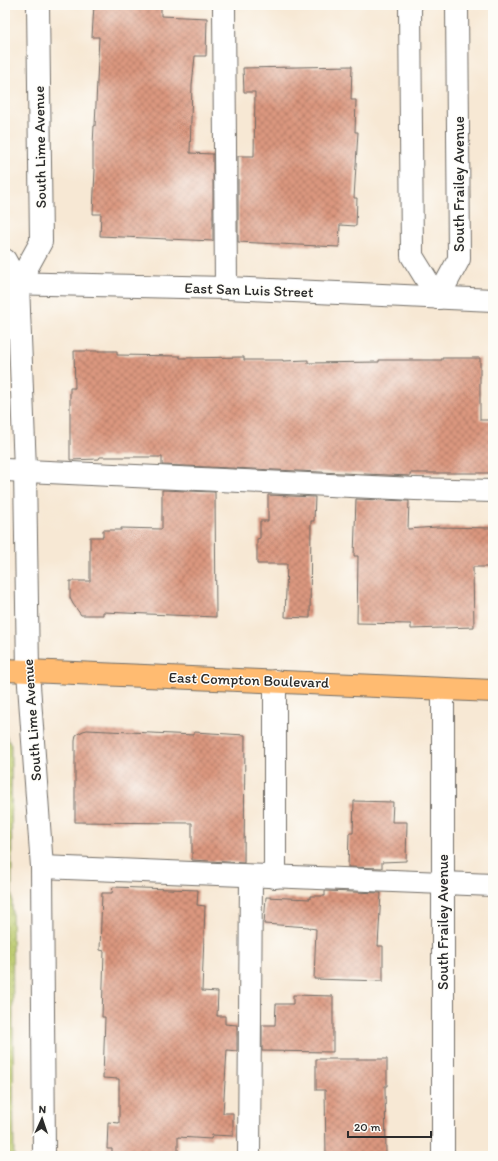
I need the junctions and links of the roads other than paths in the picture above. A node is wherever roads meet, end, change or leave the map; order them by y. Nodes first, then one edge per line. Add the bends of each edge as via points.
1 (38, 5) edge
2 (224, 5) edge
3 (410, 5) edge
4 (457, 5) edge
5 (5, 260) edge
6 (12, 283) edge
7 (226, 288) junction
8 (438, 298) junction
9 (493, 300) edge
10 (15, 470) edge
11 (493, 491) edge
12 (5, 670) edge
13 (28, 671) junction
14 (275, 681) junction
15 (443, 689) junction
16 (493, 691) edge
17 (42, 867) junction
18 (251, 876) junction
19 (275, 877) junction
20 (443, 882) junction
21 (493, 885) edge
22 (44, 1156) edge
23 (250, 1156) edge
24 (443, 1156) edge

1 - 6 street, South Lime Avenue via 41,242
2 - 7 street
3 - 8 street via 412,256
4 - 8 street, South Frailey Avenue via 459,258
5 - 6 street, South Lime Avenue
6 - 7 street, East San Luis Street
6 - 10 street, South Lime Avenue
7 - 8 street, East San Luis Street
8 - 9 street, East San Luis Street
10 - 11 street
10 - 13 street, South Lime Avenue
12 - 13 main road, East Compton Boulevard
13 - 14 main road, East Compton Boulevard
13 - 17 street, South Lime Avenue
14 - 15 main road, East Compton Boulevard
14 - 19 street
15 - 16 main road, East Compton Boulevard
15 - 20 street, South Frailey Avenue
17 - 18 street
17 - 22 street, South Lime Avenue
18 - 19 street
18 - 23 street
19 - 20 street
20 - 21 street
20 - 24 street, South Frailey Avenue

